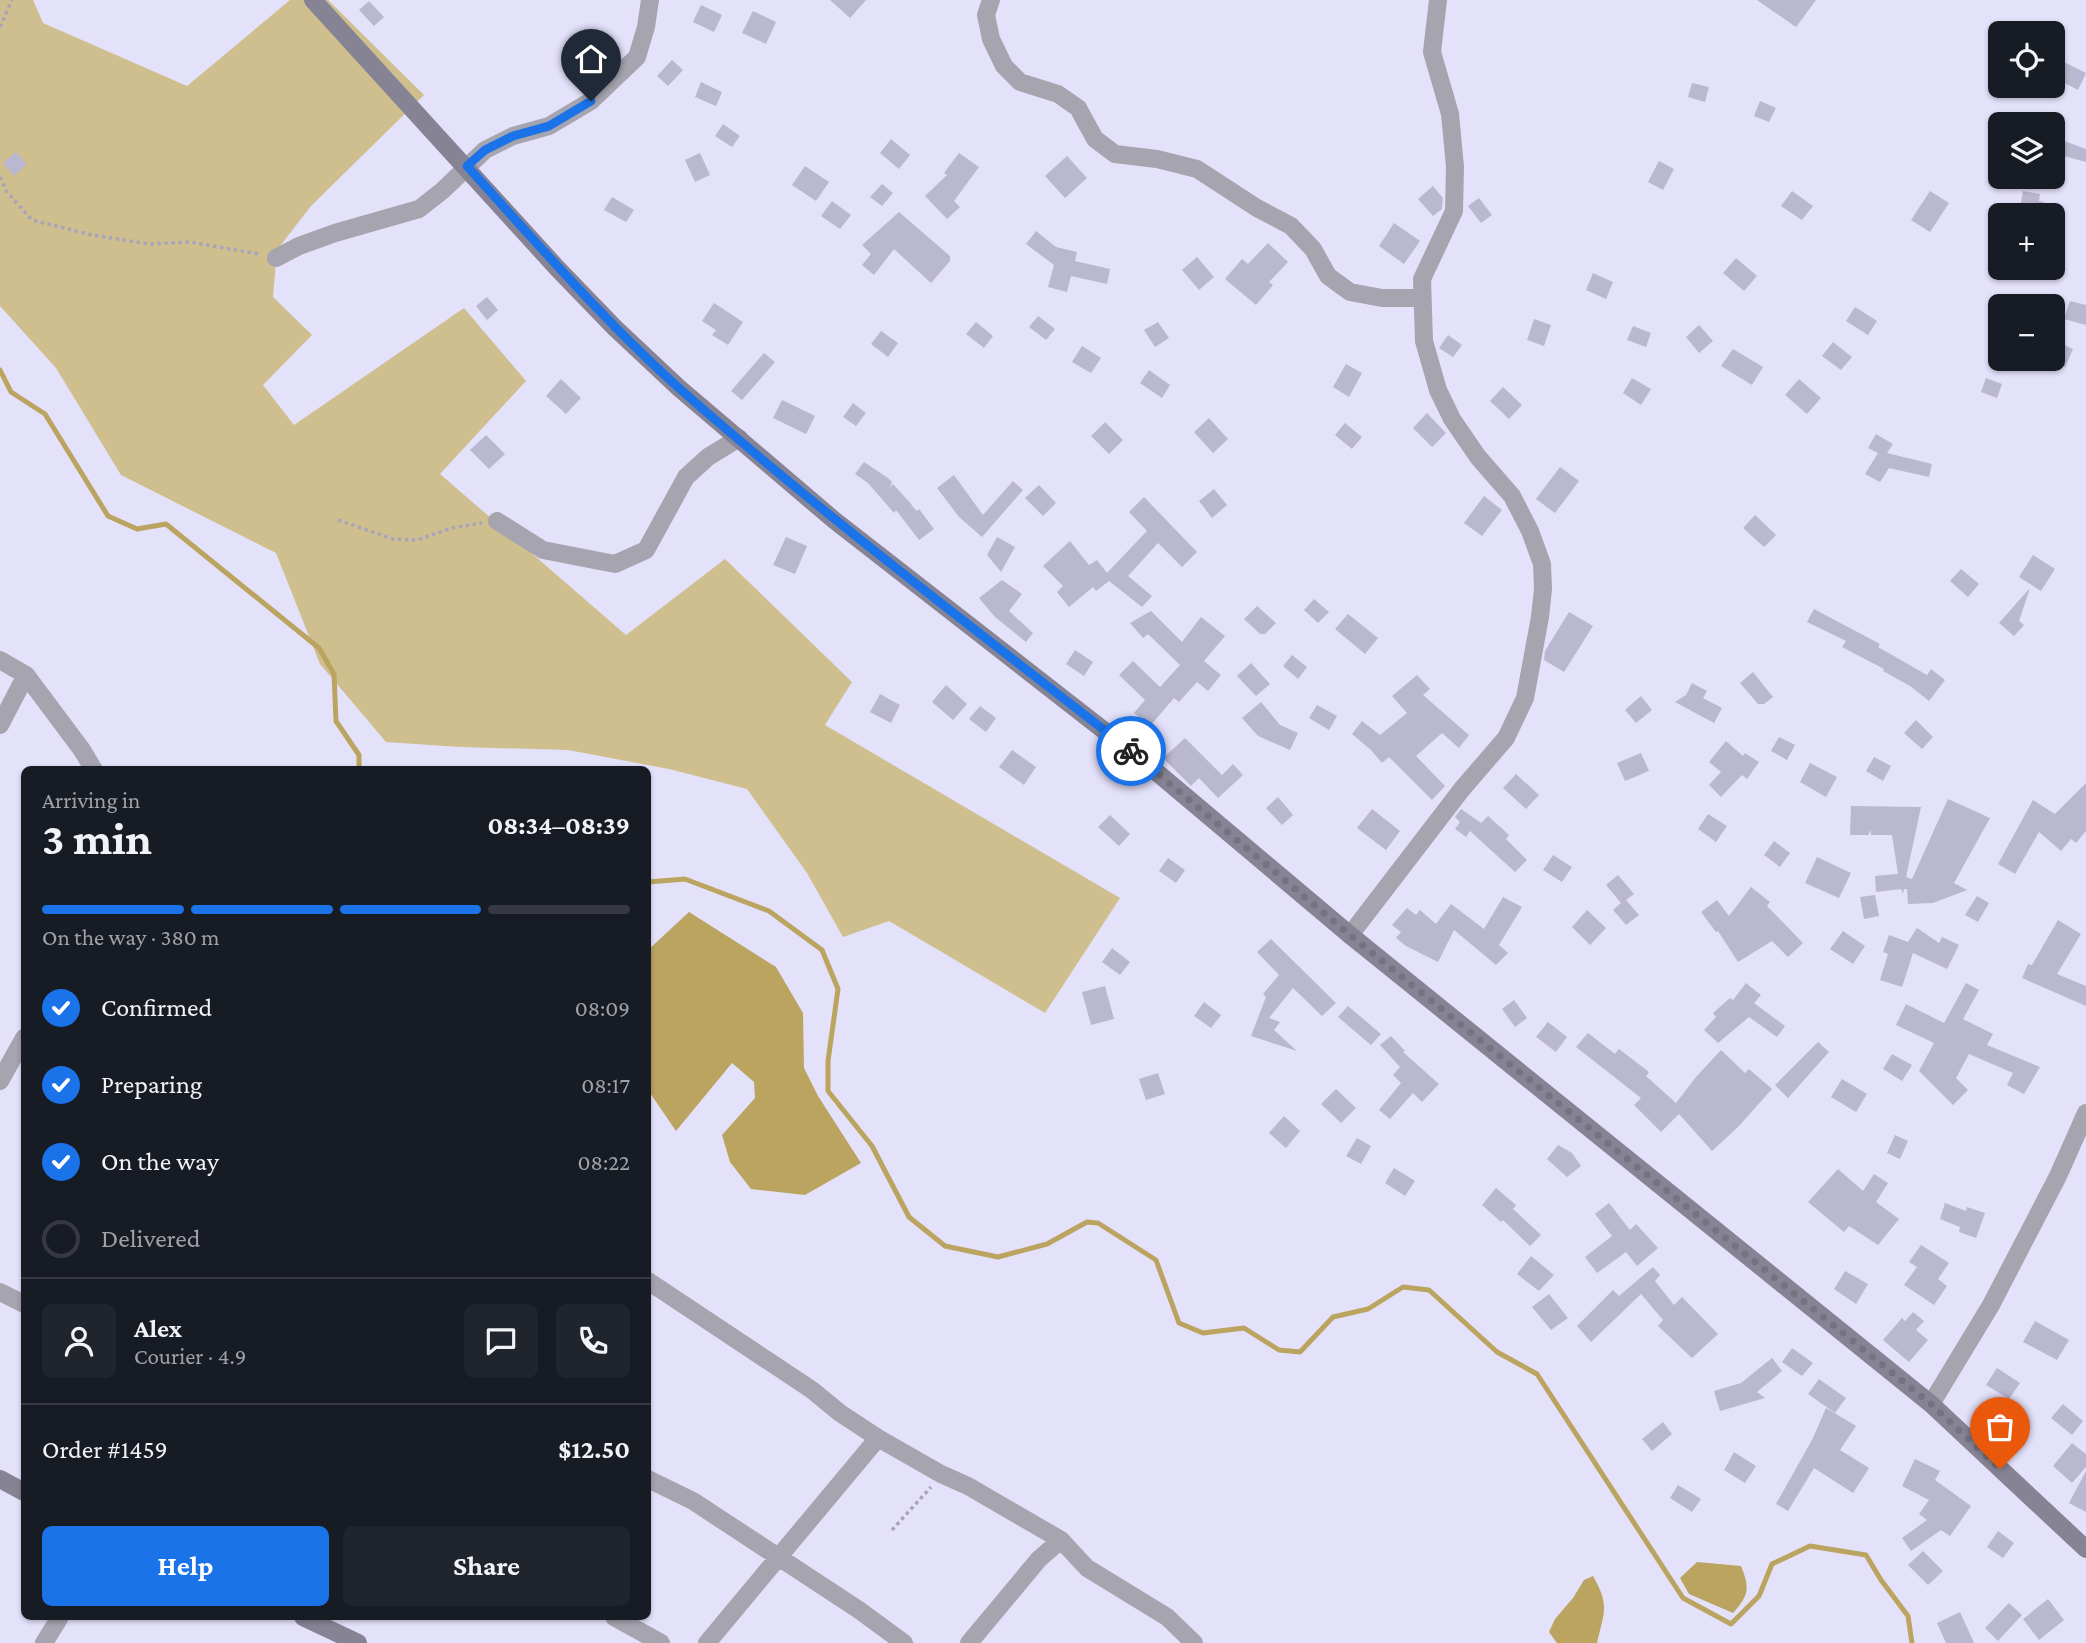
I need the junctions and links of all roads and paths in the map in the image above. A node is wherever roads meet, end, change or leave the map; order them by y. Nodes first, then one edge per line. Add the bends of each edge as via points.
1 (12, 0) edge
2 (313, 0) edge
3 (650, 0) edge
4 (991, 0) edge
5 (1438, 0) edge
6 (0, 27) edge
7 (467, 166) junction
8 (0, 177) edge
9 (276, 258) joint
10 (1422, 298) junction
11 (739, 438) junction
12 (338, 520) dead end
13 (498, 521) joint
14 (0, 660) edge
15 (26, 675) junction
16 (0, 724) edge
17 (92, 766) edge
18 (1350, 935) junction
19 (21, 1041) edge
20 (6, 1056) edge
21 (0, 1081) edge
22 (2086, 1113) edge
23 (651, 1283) edge
24 (0, 1292) edge
25 (21, 1302) edge
26 (1931, 1404) junction
27 (878, 1438) junction
28 (941, 1474) junction
29 (0, 1479) edge
30 (651, 1481) edge
31 (21, 1490) edge
32 (892, 1530) dead end
33 (1061, 1540) junction
34 (2086, 1549) edge
35 (778, 1559) junction
36 (58, 1620) edge
37 (309, 1620) edge
38 (619, 1620) edge
39 (44, 1643) edge
40 (358, 1643) edge
41 (661, 1643) edge
42 (706, 1643) edge
43 (904, 1643) edge
44 (969, 1643) edge
45 (1194, 1643) edge

1 - 6 path
2 - 7 main road
3 - 7 street via 637,57 591,101 549,126 485,150
4 - 10 street via 986,15 1004,66 1020,82 1058,94 1078,108 1095,139 1115,154 1196,169 1291,226 1313,249 1328,276 1350,292
5 - 10 street via 1432,52 1450,114 1454,211 1422,279
7 - 9 street via 419,209 335,233
7 - 11 main road via 615,328
8 - 9 path via 32,220 149,244 190,242
10 - 18 street via 1424,341 1438,390 1478,457 1512,496 1538,553 1543,589 1540,617 1525,698 1506,738
11 - 13 street via 686,477 646,550 615,564 542,550
11 - 18 main road via 834,520 1147,764
12 - 13 path via 393,540 417,540 452,528
14 - 15 street
15 - 16 street
15 - 17 street
18 - 26 main road
19 - 20 street
20 - 21 street
22 - 26 street via 1991,1305
23 - 27 street
24 - 25 street
26 - 34 main road
27 - 28 street
27 - 35 street
28 - 32 path
28 - 33 street
29 - 31 main road
30 - 35 street
33 - 44 street via 1039,1559
33 - 45 street via 1087,1567 1167,1617
35 - 42 street
35 - 43 street
36 - 39 street
37 - 40 main road
38 - 41 street

